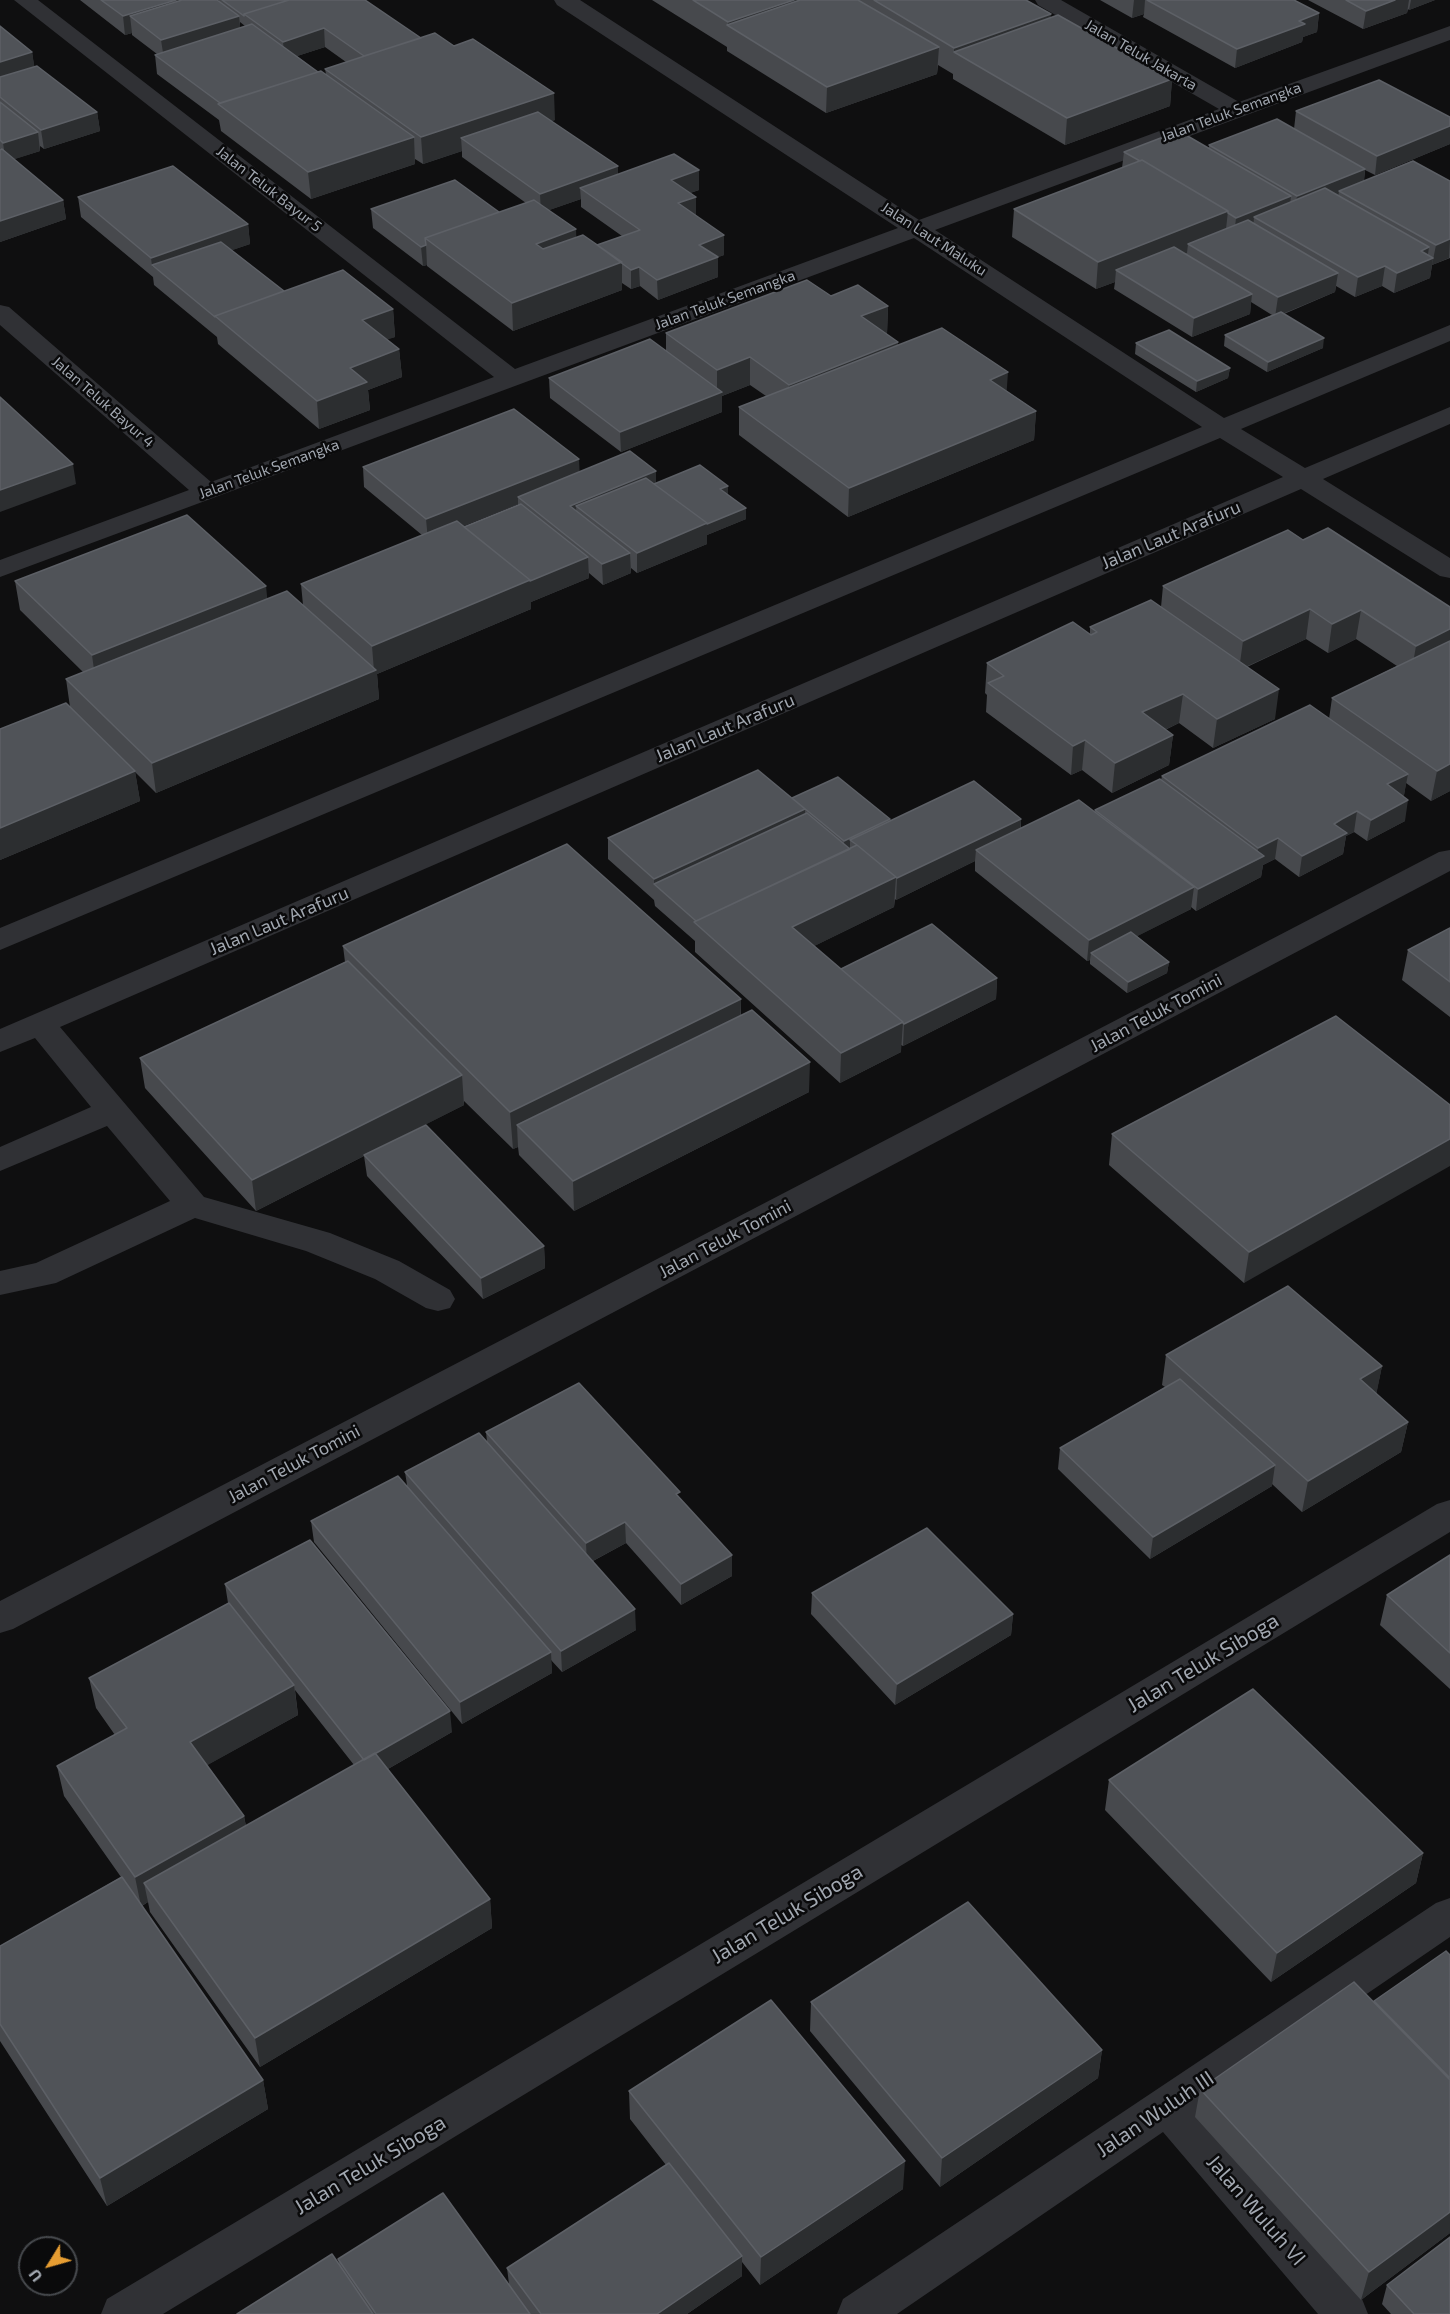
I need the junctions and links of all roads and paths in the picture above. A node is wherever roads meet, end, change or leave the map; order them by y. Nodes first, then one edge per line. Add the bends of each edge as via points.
1 (26, 0) edge
2 (565, 0) edge
3 (1046, 0) edge
4 (1450, 33) edge
5 (1237, 110) junction
6 (917, 229) junction
7 (0, 312) edge
8 (1450, 332) edge
9 (512, 379) junction
10 (1450, 415) edge
11 (1222, 428) junction
12 (1303, 478) junction
13 (207, 492) junction
14 (0, 569) edge
15 (1450, 570) edge
16 (1450, 859) edge
17 (0, 940) edge
18 (40, 1024) junction
19 (0, 1041) edge
20 (111, 1111) junction
21 (0, 1160) edge
22 (192, 1205) junction
23 (0, 1283) edge
24 (438, 1299) dead end
25 (1450, 1514) edge
26 (0, 1618) edge
27 (1450, 1915) edge
28 (1167, 2106) junction
29 (123, 2314) edge
30 (859, 2314) edge
31 (1346, 2314) edge

1 - 9 street, Jalan Teluk Bayur 5
2 - 6 street, Jalan Laut Maluku
3 - 5 street, Jalan Teluk Jakarta
4 - 5 street, Jalan Teluk Semangka
5 - 6 street, Jalan Teluk Semangka
6 - 9 street, Jalan Teluk Semangka
6 - 11 street, Jalan Laut Maluku
7 - 13 street, Jalan Teluk Bayur 4
8 - 11 street
9 - 13 street, Jalan Teluk Semangka
10 - 12 street, Jalan Laut Arafuru
11 - 12 street, Jalan Laut Maluku
11 - 17 street
12 - 15 street
12 - 18 street, Jalan Laut Arafuru
13 - 14 street, Jalan Teluk Semangka
16 - 26 street, Jalan Teluk Tomini
18 - 19 street, Jalan Laut Arafuru
18 - 20 street
20 - 21 street
20 - 22 street
22 - 23 street via 44,1274
22 - 24 street via 318,1242 387,1270
25 - 29 street, Jalan Teluk Siboga
27 - 28 street, Jalan Wuluh III
28 - 30 street, Jalan Wuluh III
28 - 31 street, Jalan Wuluh VI

